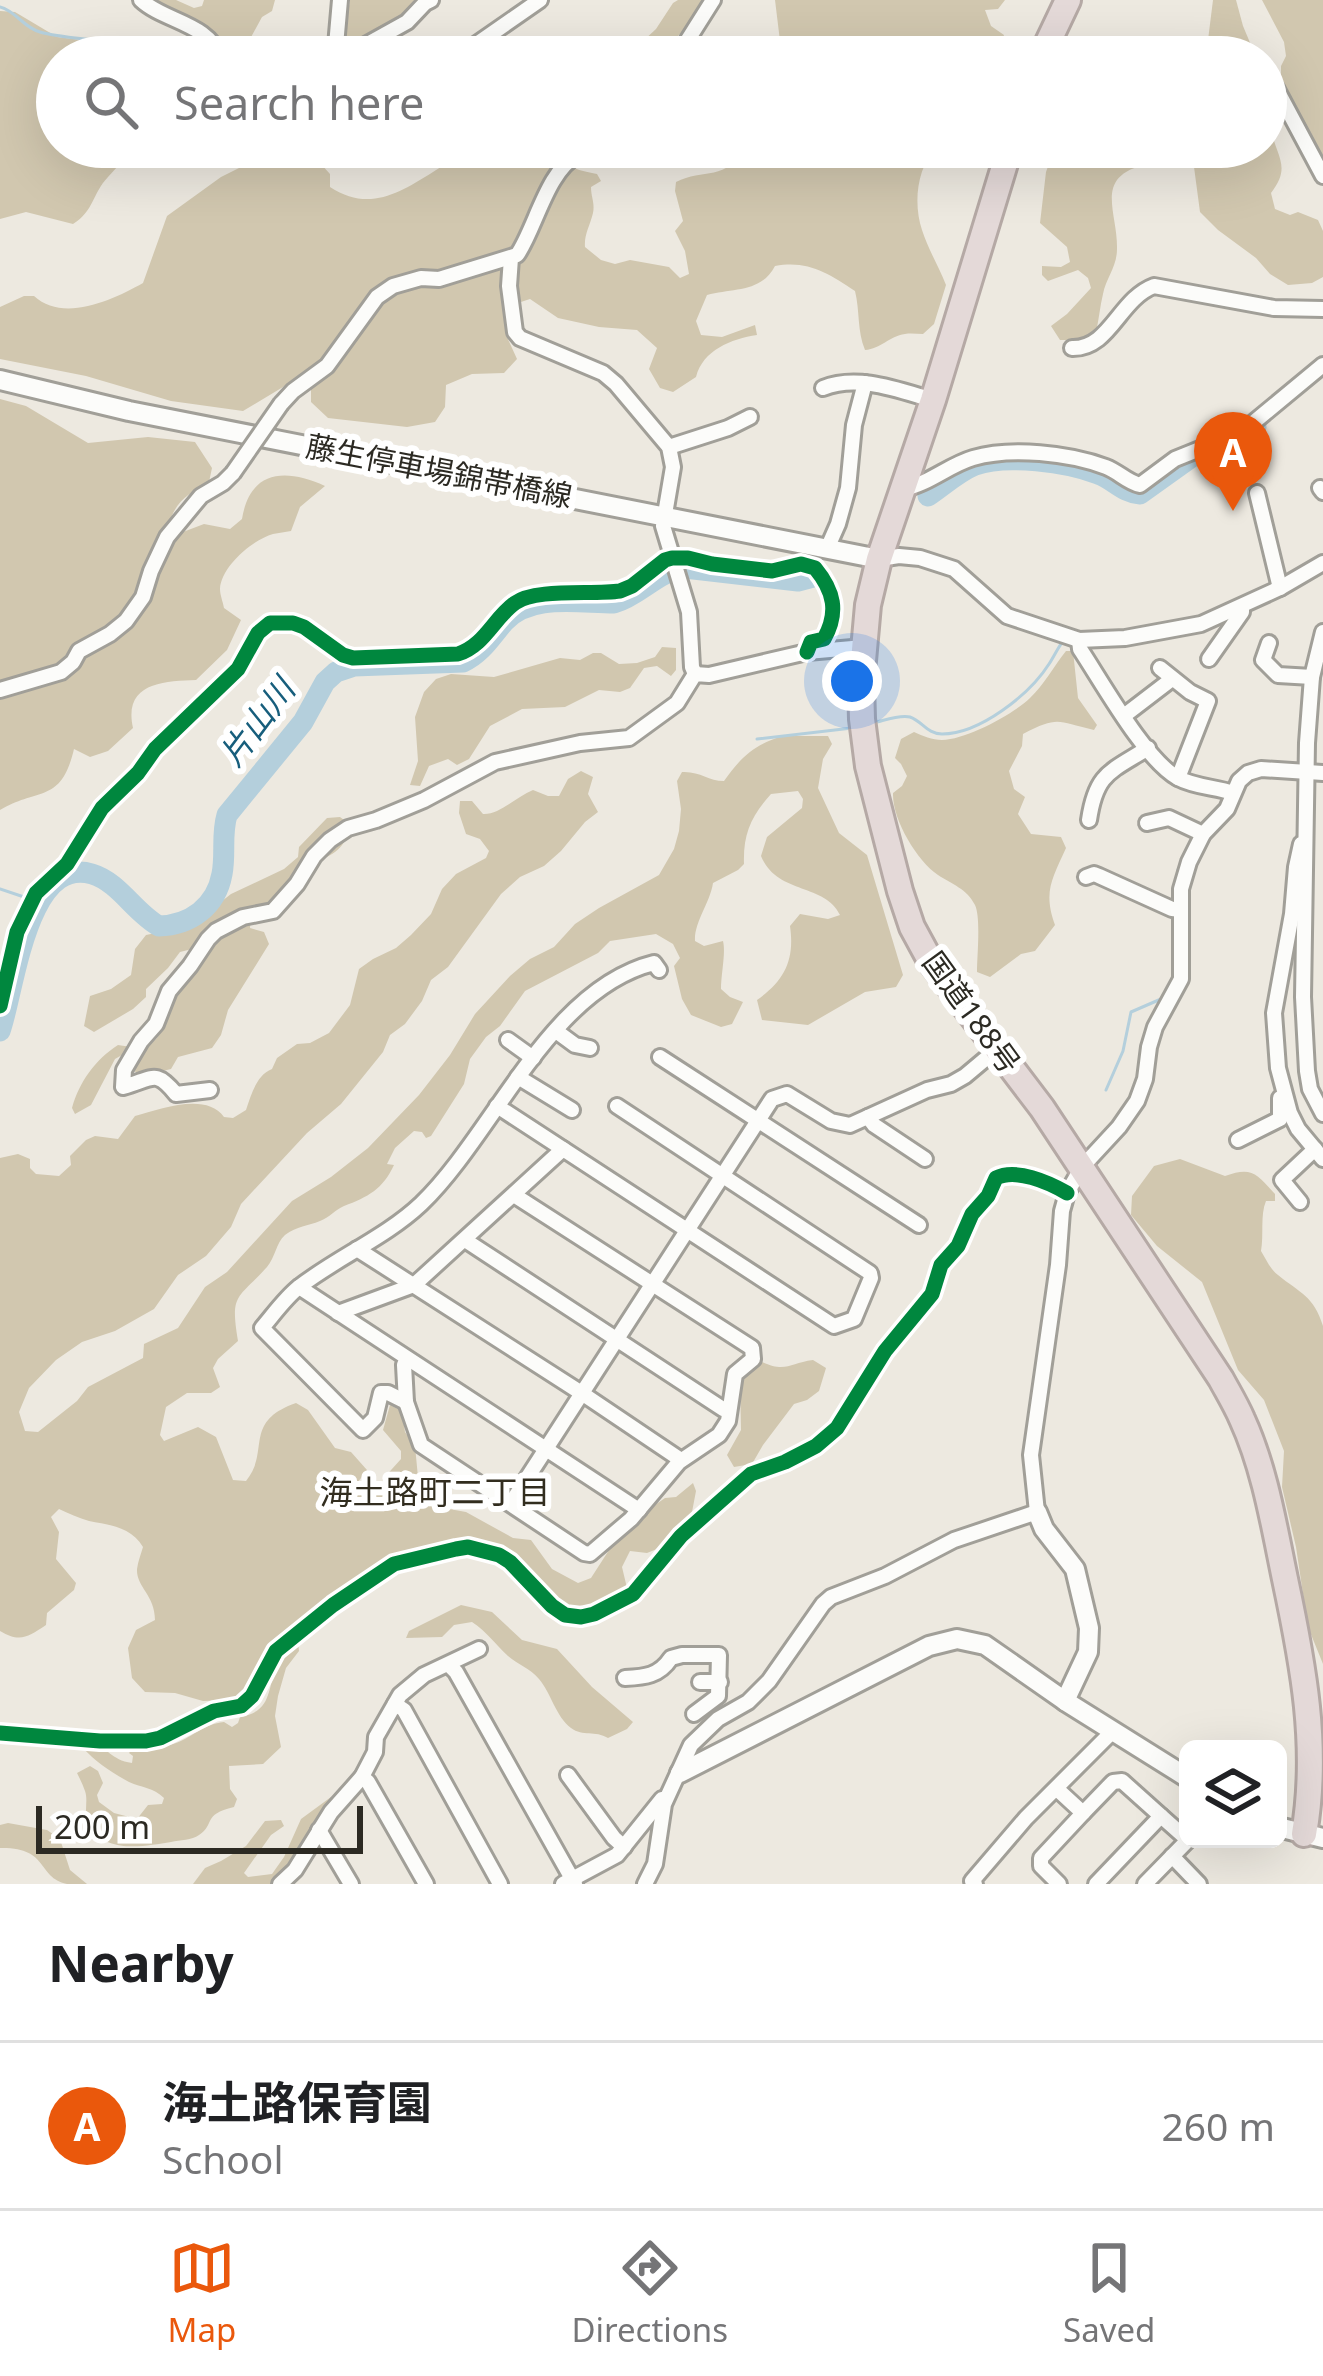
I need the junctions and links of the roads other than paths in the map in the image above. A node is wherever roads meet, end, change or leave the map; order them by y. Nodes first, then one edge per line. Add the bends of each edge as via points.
1 (141, 0) edge
2 (340, 0) edge
3 (431, 0) edge
4 (540, 0) edge
5 (712, 0) edge
6 (1068, 0) edge
7 (204, 36) edge
8 (337, 36) edge
9 (382, 36) edge
10 (488, 36) edge
11 (690, 36) edge
12 (1051, 36) edge
13 (1287, 110) edge
14 (564, 168) edge
15 (1004, 168) edge
16 (1323, 176) edge
17 (511, 258) junction
18 (1323, 309) edge
19 (1072, 348) dead end
20 (1323, 365) edge
21 (0, 380) edge
22 (865, 383) junction
23 (823, 388) dead end
24 (933, 400) junction
25 (750, 417) dead end
26 (669, 446) junction
27 (903, 489) junction
28 (1257, 493) dead end
29 (664, 518) junction
30 (826, 549) junction
31 (879, 559) junction
32 (1323, 563) edge
33 (675, 566) junction
34 (1280, 588) junction
35 (1242, 607) junction
36 (1323, 632) edge
37 (1079, 640) junction
38 (1269, 643) dead end
39 (864, 647) junction
40 (807, 652) junction
41 (1208, 659) dead end
42 (694, 674) junction
43 (1312, 677) junction
44 (0, 689) edge
45 (1124, 716) junction
46 (1148, 748) junction
47 (1315, 773) edge
48 (1178, 778) junction
49 (1233, 793) junction
50 (1089, 820) dead end
51 (1147, 824) dead end
52 (1306, 828) junction
53 (1203, 834) junction
54 (1086, 877) dead end
55 (1180, 910) junction
56 (658, 970) dead end
57 (0, 1006) edge
58 (556, 1031) junction
59 (508, 1040) dead end
60 (590, 1048) dead end
61 (996, 1050) junction
62 (661, 1057) dead end
63 (533, 1058) junction
64 (518, 1077) junction
65 (1282, 1088) junction
66 (210, 1090) dead end
67 (497, 1106) junction
68 (617, 1106) dead end
69 (572, 1110) dead end
70 (1323, 1114) edge
71 (868, 1117) junction
72 (759, 1121) junction
73 (1238, 1140) dead end
74 (563, 1149) junction
75 (1319, 1154) edge
76 (925, 1160) dead end
77 (1082, 1167) junction
78 (723, 1176) junction
79 (1067, 1193) junction
80 (514, 1195) junction
81 (1300, 1202) dead end
82 (919, 1225) dead end
83 (688, 1230) junction
84 (465, 1240) junction
85 (357, 1249) junction
86 (414, 1285) junction
87 (653, 1285) junction
88 (299, 1287) junction
89 (338, 1313) junction
90 (618, 1340) junction
91 (407, 1359) junction
92 (583, 1394) junction
93 (406, 1402) junction
94 (729, 1410) junction
95 (547, 1448) junction
96 (681, 1460) junction
97 (511, 1503) junction
98 (638, 1510) junction
99 (1037, 1512) junction
100 (479, 1649) dead end
101 (449, 1665) junction
102 (625, 1678) dead end
103 (700, 1682) dead end
104 (718, 1689) junction
105 (1065, 1701) junction
106 (395, 1704) junction
107 (739, 1708) junction
108 (694, 1714) dead end
109 (1113, 1731) junction
110 (0, 1732) edge
111 (1179, 1772) edge
112 (680, 1773) junction
113 (568, 1775) dead end
114 (362, 1777) junction
115 (1057, 1789) junction
116 (668, 1795) junction
117 (1083, 1813) junction
118 (1161, 1816) junction
119 (319, 1830) junction
120 (1179, 1832) edge
121 (1313, 1836) edge
122 (624, 1847) junction
123 (1180, 1848) edge
124 (1172, 1856) junction
125 (570, 1882) edge
126 (280, 1884) edge
127 (352, 1884) edge
128 (426, 1884) edge
129 (500, 1884) edge
130 (645, 1884) edge
131 (975, 1884) edge
132 (1059, 1884) edge
133 (1096, 1884) edge
134 (1145, 1884) edge
135 (1199, 1884) edge

1 - 7 street
2 - 8 street
3 - 9 street
4 - 10 street
5 - 11 street
6 - 12 highway
13 - 16 street
14 - 17 street
15 - 24 highway, 国道188号
17 - 26 street via 508,286 520,338 603,373
17 - 44 street, bridge via 393,286 377,297 327,366 292,391 233,472 167,537 126,621 61,672
18 - 19 street via 1154,286 1129,301 1102,336
20 - 27 street via 1242,432 1174,459 1140,485 1106,467 1024,453 980,456
21 - 29 main road, 藤生停車場錦帯橋線
22 - 23 street
22 - 24 street
22 - 30 street via 848,488
24 - 27 highway, 国道188号
25 - 26 street
26 - 29 street
27 - 31 highway, 国道188号
28 - 34 street
29 - 30 main road, 藤生停車場錦帯橋線
29 - 33 street
30 - 31 main road, 藤生停車場錦帯橋線
31 - 37 street via 920,558 954,569 1007,616
31 - 39 highway, 国道188号
32 - 34 street
33 - 40 street via 815,568 830,590 834,618
33 - 42 street
33 - 57 street via 665,560 620,591 527,597 458,654 353,658 304,627 270,623 36,893 17,932
34 - 35 street
35 - 37 street via 1194,626
35 - 41 street
36 - 43 street
37 - 45 street
38 - 43 street via 1263,661 1278,675
39 - 40 street
39 - 61 highway, 国道188号 via 868,766 912,927
40 - 42 street
42 - 66 street via 677,703 629,738 495,762 348,828 314,856 273,911 216,931 169,991 122,1077 123,1087 158,1078 176,1094
43 - 47 street
45 - 46 street
45 - 48 street via 1166,674 1208,701
46 - 48 street
46 - 50 street via 1106,775
47 - 49 street via 1261,769
47 - 52 street
48 - 49 street
49 - 53 street
51 - 53 street via 1168,818
52 - 65 street via 1274,1013
52 - 70 street via 1304,1040 1310,1089
53 - 55 street
54 - 55 street via 1099,875
55 - 77 street via 1181,980 1155,1027 1137,1101
56 - 58 street via 654,963 632,968
58 - 60 street
58 - 63 street
59 - 63 street
61 - 71 street via 951,1084
61 - 77 highway, 国道188号
62 - 72 street
63 - 64 street
64 - 67 street
64 - 69 street
65 - 73 street via 1280,1119
65 - 75 street via 1298,1129
67 - 74 street
67 - 85 street via 422,1203
68 - 78 street
71 - 72 street via 842,1126 787,1094 772,1099
71 - 76 street
72 - 78 street
72 - 82 street
74 - 80 street
74 - 83 street
75 - 81 street via 1282,1180
77 - 79 street
77 - 121 highway, 国道188号 via 1243,1420 1270,1504 1307,1695
78 - 83 street
78 - 83 street via 870,1273 854,1319 835,1325
79 - 99 street via 1033,1433
79 - 110 street via 1007,1173 996,1178 941,1265 932,1294 837,1428 817,1446 752,1474 618,1602 566,1615 499,1555 456,1549 394,1564 318,1616 276,1651 241,1706 146,1741
80 - 84 street
80 - 87 street
83 - 87 street
84 - 86 street
84 - 90 street
85 - 86 street
85 - 88 street
86 - 89 street
86 - 92 street
87 - 90 street
87 - 94 street via 752,1348 753,1359 735,1374
88 - 89 street
88 - 93 street via 262,1328 363,1430 381,1393
89 - 91 street
90 - 92 street
90 - 94 street
91 - 93 street
91 - 95 street
92 - 95 street
92 - 96 street
93 - 97 street via 421,1445
94 - 96 street via 719,1435
95 - 97 street
95 - 98 street
96 - 98 street
97 - 98 street via 590,1554
99 - 105 main road via 1075,1569 1089,1628 1088,1652
99 - 107 street via 953,1540 831,1597
100 - 101 street
101 - 106 street via 406,1688
101 - 125 street
102 - 104 street via 652,1675 670,1658 719,1654
103 - 104 street
104 - 107 street
104 - 108 street
105 - 109 main road
105 - 112 main road via 985,1646 947,1640
106 - 114 street
106 - 129 street
107 - 112 street via 691,1745
109 - 111 main road
109 - 115 street
112 - 116 street
113 - 122 street
114 - 119 street
114 - 128 street
115 - 117 street
115 - 131 street
116 - 122 street
116 - 130 street
117 - 118 street via 1122,1781
117 - 132 street via 1041,1858
118 - 120 street
118 - 133 street
119 - 126 street
119 - 127 street
122 - 125 street
123 - 124 street
124 - 134 street
124 - 135 street

